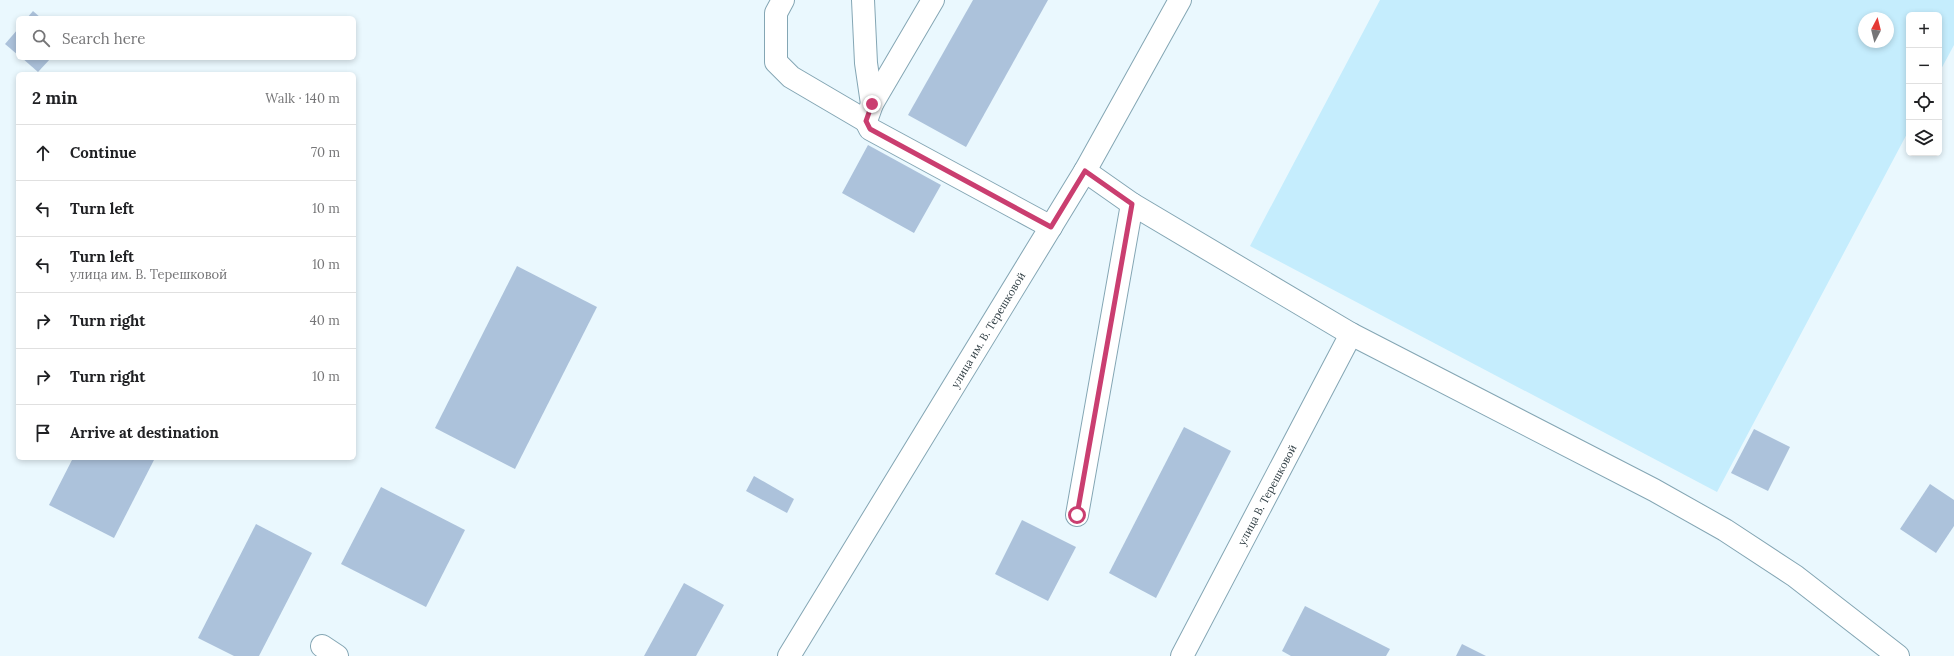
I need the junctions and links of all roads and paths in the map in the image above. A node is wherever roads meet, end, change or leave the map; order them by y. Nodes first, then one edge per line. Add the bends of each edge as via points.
1 (783, 0) edge
2 (863, 0) edge
3 (933, 0) edge
4 (1180, 0) edge
5 (869, 113) junction
6 (1085, 171) junction
7 (1132, 204) junction
8 (1051, 227) junction
9 (1351, 334) junction
10 (1077, 515) dead end
11 (1189, 654) edge
12 (789, 656) edge
13 (1898, 656) edge

1 - 5 street via 776,14 776,62 791,78
2 - 5 street
3 - 5 street
4 - 6 street, улица им. В. Терешковой
5 - 8 street via 870,129
6 - 7 street
6 - 8 street, улица им. В. Терешковой
7 - 9 street
7 - 10 street
8 - 12 street, улица им. В. Терешковой
9 - 11 street, улица В. Терешковой
9 - 13 street via 1654,490 1725,530 1795,576

